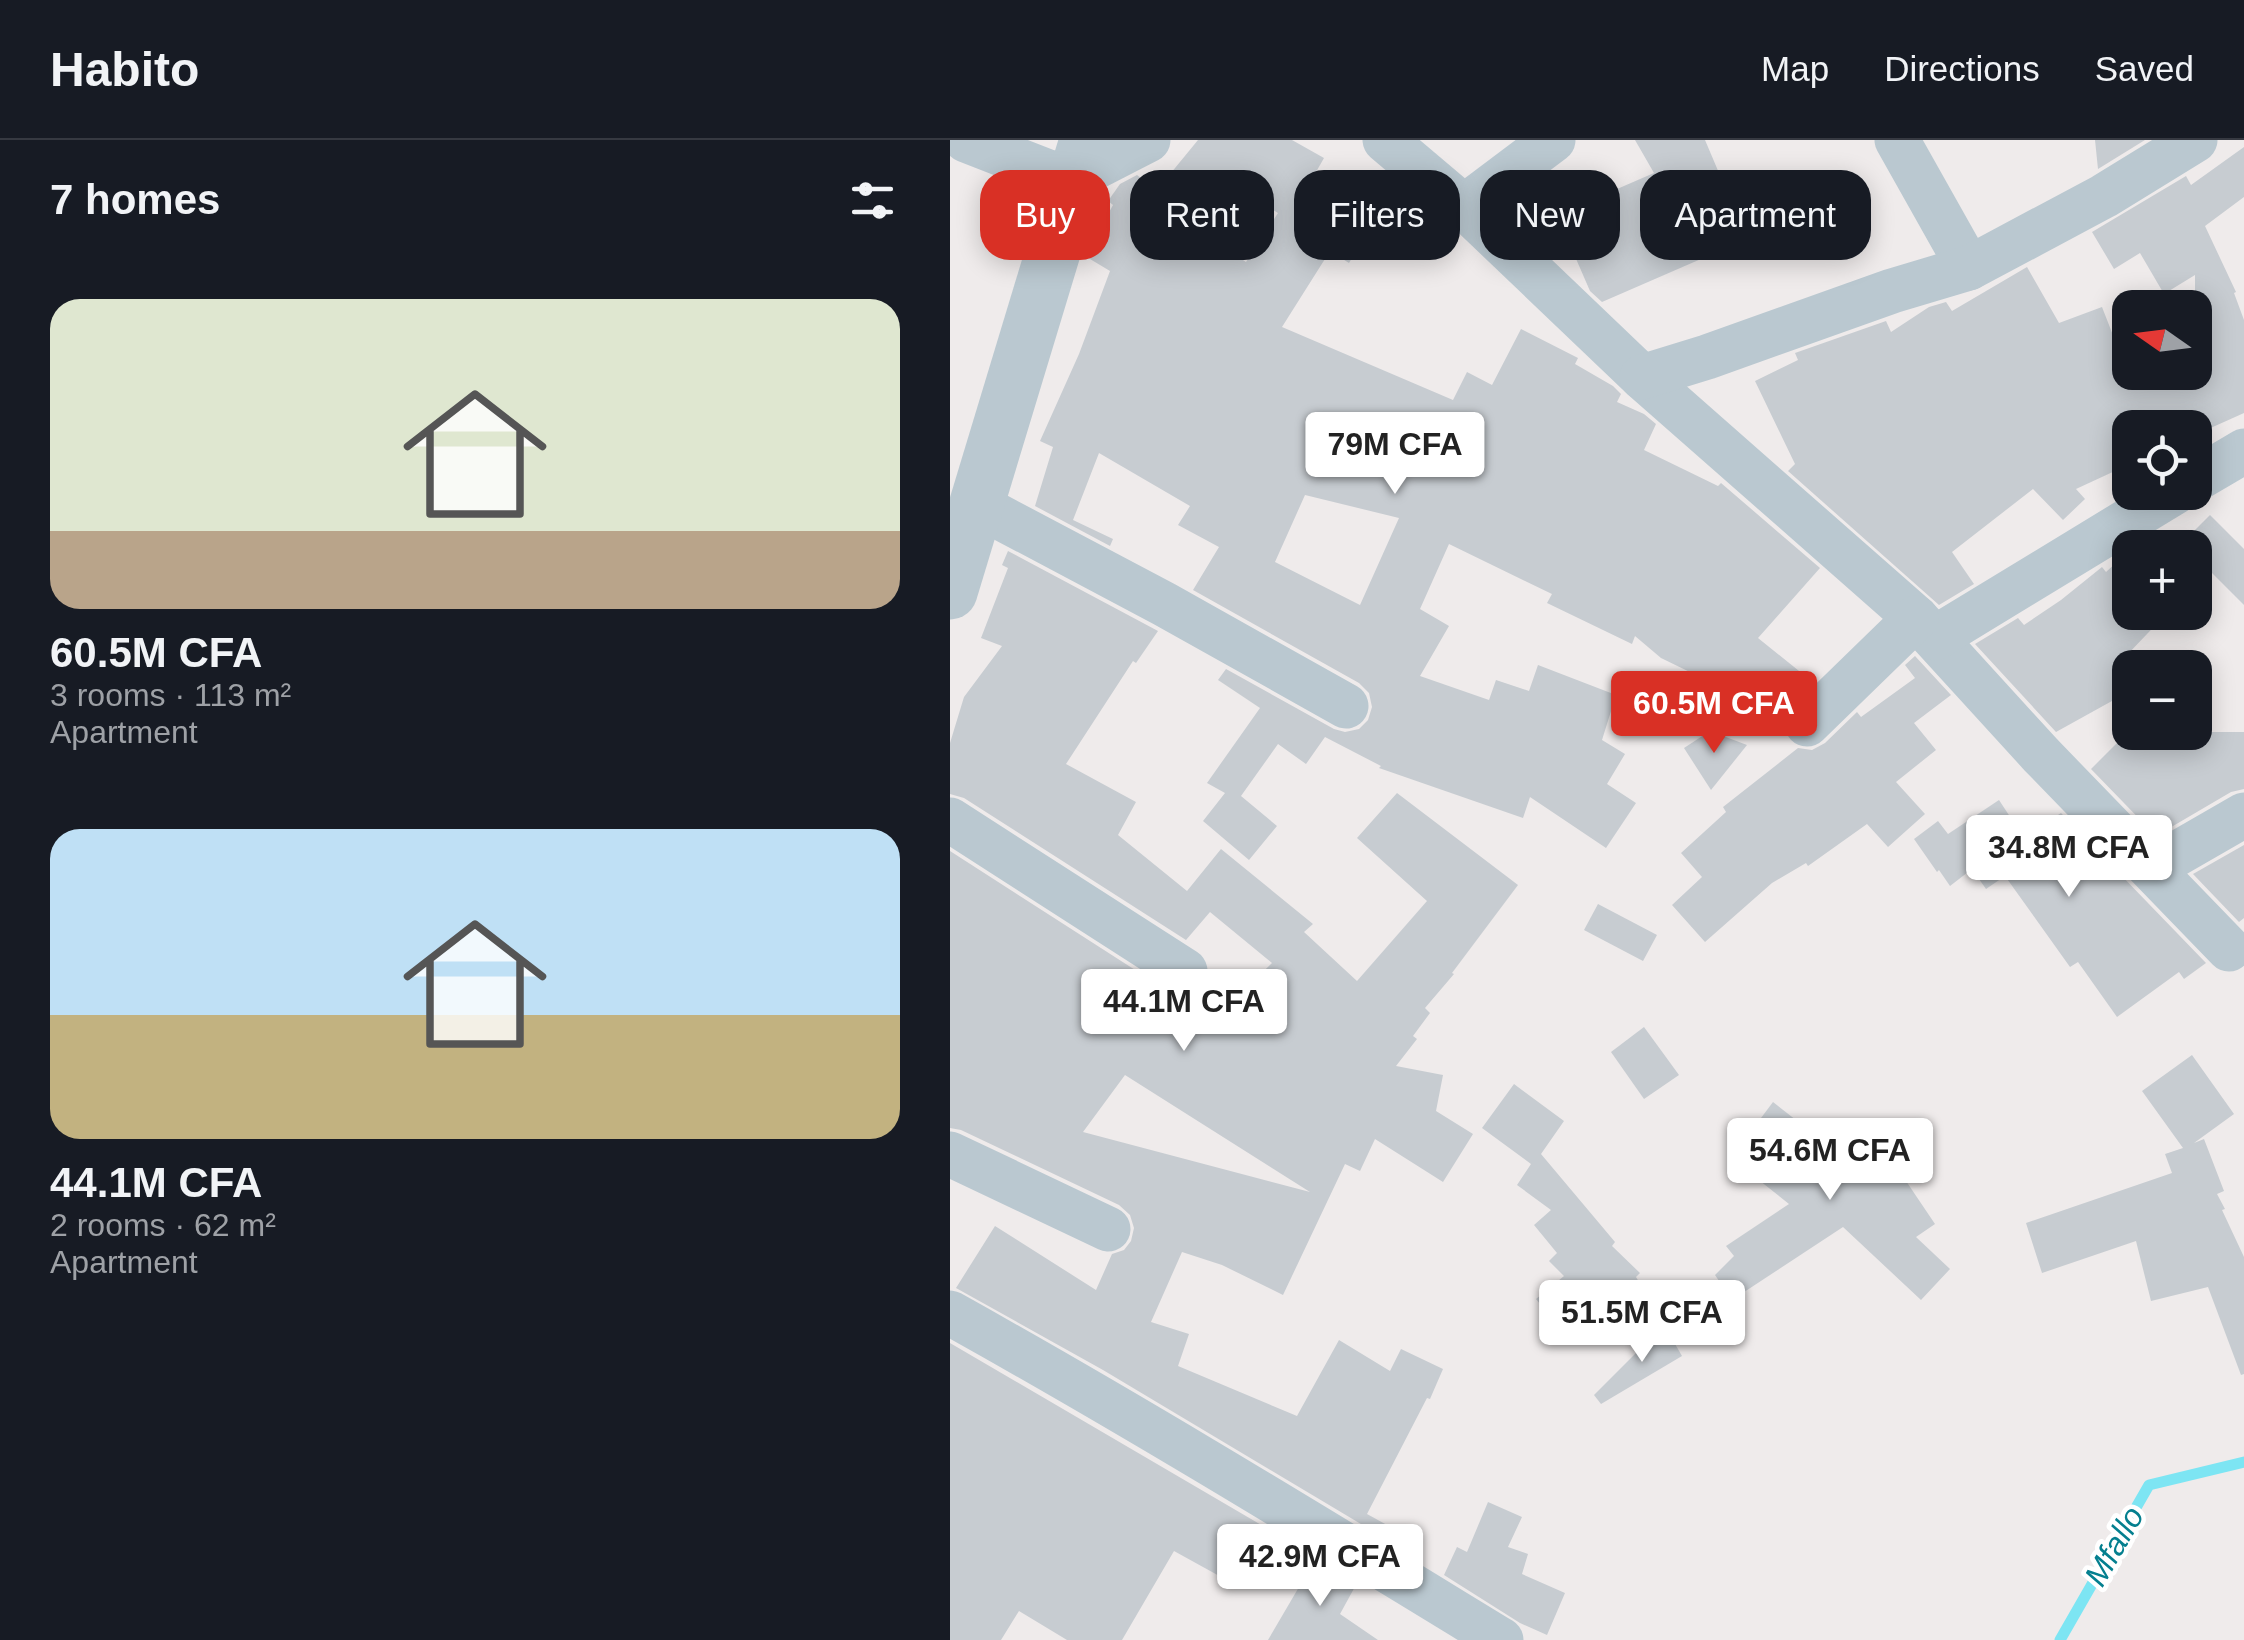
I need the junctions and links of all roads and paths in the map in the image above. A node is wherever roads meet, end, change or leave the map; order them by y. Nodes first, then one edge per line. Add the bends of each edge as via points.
1 (966, 140) edge
2 (1148, 140) edge
3 (1385, 140) edge
4 (1552, 140) edge
5 (1897, 140) edge
6 (2195, 140) edge
7 (1067, 157) edge
8 (1464, 207) junction
9 (1969, 268) junction
10 (1642, 377) junction
11 (2244, 450) edge
12 (2212, 470) edge
13 (2142, 510) edge
14 (958, 537) edge
15 (1926, 628) junction
16 (1346, 706) dead end
17 (1806, 724) dead end
18 (2244, 815) edge
19 (950, 820) edge
20 (2152, 868) junction
21 (2229, 949) dead end
22 (1184, 971) dead end
23 (950, 1154) edge
24 (1108, 1229) dead end
25 (950, 1313) edge
26 (1501, 1640) edge

1 - 7 street
2 - 7 street
3 - 8 street
4 - 8 street
5 - 9 street
6 - 9 street
7 - 14 street
8 - 10 street
9 - 10 street
10 - 15 street
11 - 12 street
13 - 15 street
14 - 16 street via 1147,595
15 - 17 street
15 - 20 street
18 - 20 street
19 - 22 street
20 - 21 street
23 - 24 street
25 - 26 street

